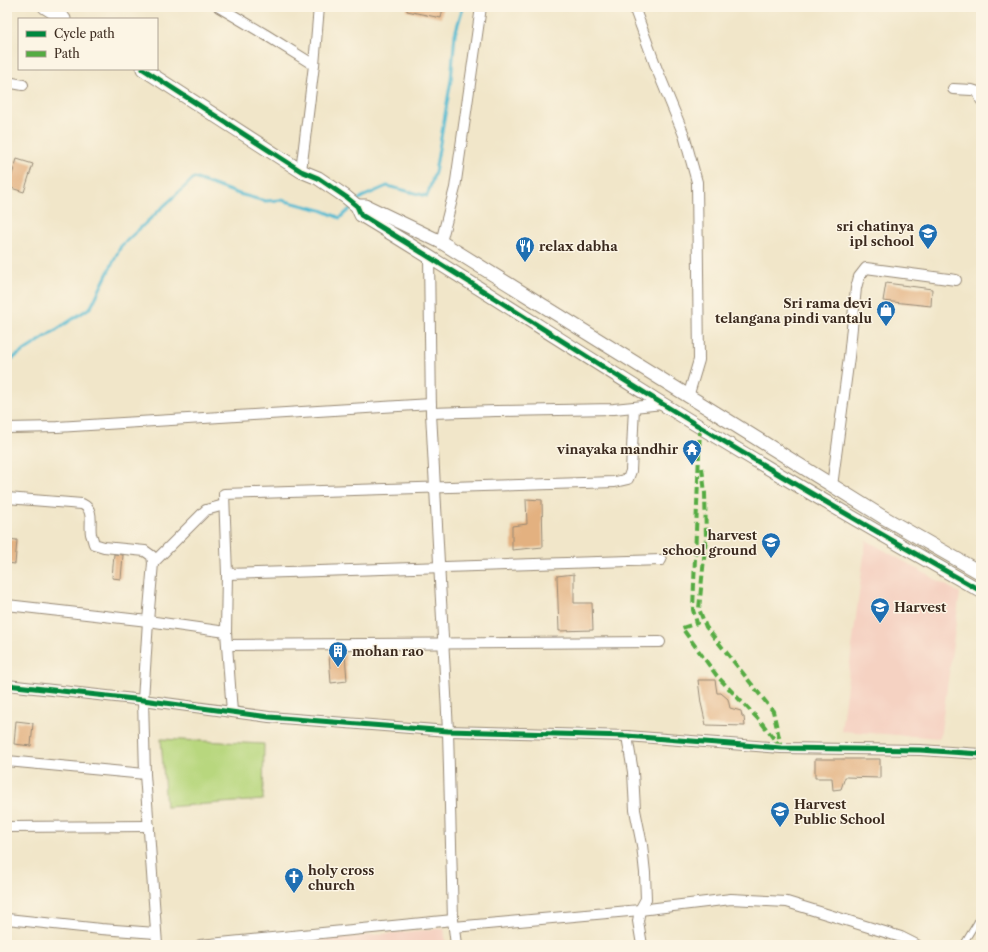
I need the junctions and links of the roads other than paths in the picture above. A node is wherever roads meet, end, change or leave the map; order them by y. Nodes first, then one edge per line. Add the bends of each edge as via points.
1 (45, 7) edge
2 (219, 7) edge
3 (318, 7) edge
4 (481, 7) edge
5 (634, 7) edge
6 (62, 18) edge
7 (314, 65) junction
8 (146, 70) edge
9 (7, 82) edge
10 (23, 85) dead end
11 (953, 89) dead end
12 (981, 100) edge
13 (301, 171) junction
14 (357, 206) junction
15 (441, 242) junction
16 (429, 256) junction
17 (956, 280) dead end
18 (688, 397) junction
19 (663, 404) junction
20 (634, 407) junction
21 (431, 409) junction
22 (7, 428) edge
23 (832, 486) junction
24 (434, 488) junction
25 (7, 498) edge
26 (224, 505) junction
27 (661, 560) dead end
28 (153, 564) junction
29 (439, 567) junction
30 (981, 573) edge
31 (228, 574) junction
32 (981, 591) edge
33 (7, 605) edge
34 (148, 621) junction
35 (226, 632) junction
36 (660, 642) dead end
37 (443, 644) junction
38 (228, 645) junction
39 (7, 686) edge
40 (143, 700) junction
41 (232, 712) junction
42 (448, 731) junction
43 (627, 736) junction
44 (981, 754) edge
45 (7, 761) edge
46 (145, 774) junction
47 (149, 826) junction
48 (7, 827) edge
49 (640, 910) junction
50 (981, 911) edge
51 (7, 919) edge
52 (454, 924) junction
53 (156, 933) junction
54 (157, 945) edge
55 (200, 945) edge
56 (456, 945) edge
57 (642, 945) edge
58 (917, 945) edge
59 (963, 945) edge

1 - 6 street
2 - 7 street
3 - 7 street
4 - 15 street via 454,188
5 - 18 street via 684,135 697,182 699,360
7 - 13 street
8 - 13 street
9 - 10 street
11 - 12 street via 978,92
13 - 14 street via 318,178
14 - 15 street via 366,206
14 - 16 street via 361,215
15 - 18 street
16 - 19 street
16 - 21 street
17 - 23 street via 866,268 859,277
18 - 23 street
19 - 20 street
19 - 32 street via 875,531
20 - 21 street via 614,410
20 - 24 street via 631,471 628,479 615,482
21 - 22 street
21 - 24 street
23 - 30 street
24 - 26 street via 224,494
24 - 29 street
25 - 28 street via 87,506 94,544 145,551 152,556
26 - 28 street via 206,510
26 - 31 street
27 - 29 street
28 - 34 street
29 - 31 street
29 - 37 street
31 - 35 street
33 - 34 street
34 - 35 street
34 - 40 street
35 - 38 street
36 - 37 street
37 - 38 street
37 - 42 street
38 - 41 street
39 - 40 street
40 - 41 street
40 - 46 street
41 - 42 street
42 - 43 street
42 - 52 street
43 - 44 street via 782,748 920,750
43 - 49 street via 645,873 646,899
45 - 46 street
46 - 47 street
47 - 48 street
47 - 53 street
49 - 52 street
49 - 57 street via 638,921
49 - 58 street via 730,899 787,902 901,936
50 - 59 lane
51 - 53 street
52 - 55 street
52 - 56 street
53 - 54 street

